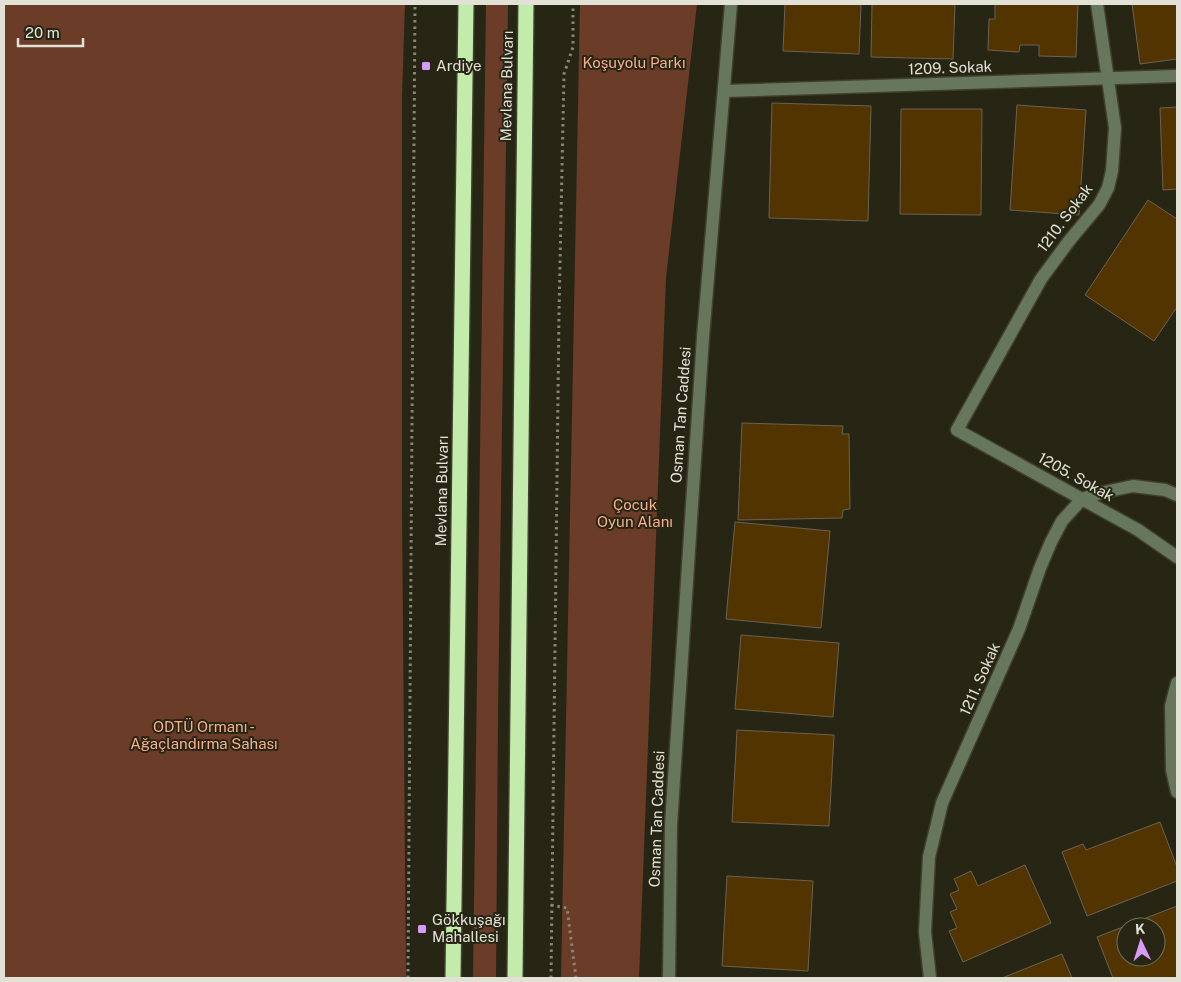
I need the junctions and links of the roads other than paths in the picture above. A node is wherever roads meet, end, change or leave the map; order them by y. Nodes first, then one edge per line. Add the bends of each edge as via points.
1 (466, 4) edge
2 (526, 4) edge
3 (732, 4) edge
4 (1097, 4) edge
5 (1177, 76) edge
6 (1108, 79) junction
7 (724, 91) junction
8 (957, 430) joint
9 (1177, 495) edge
10 (1082, 499) junction
11 (1177, 557) edge
12 (1177, 683) edge
13 (1177, 792) edge
14 (453, 978) edge
15 (515, 978) edge
16 (669, 978) edge
17 (930, 978) edge

1 - 14 highway, Mevlana Bulvarı
2 - 15 highway, Mevlana Bulvarı
3 - 7 street, Osman Tan Caddesi
4 - 6 street, 1210. Sokak
5 - 6 street, 1209. Sokak
6 - 7 street, 1209. Sokak
6 - 8 street, 1210. Sokak via 1115,128 1112,171 1104,196 1041,279
7 - 16 street, Osman Tan Caddesi via 703,337 673,805
8 - 10 street, 1205. Sokak
9 - 10 street via 1133,486
10 - 11 street, 1205. Sokak via 1138,530
10 - 17 street, 1211. Sokak via 1062,521 1051,542 1020,629 942,803 929,857 925,932
12 - 13 street via 1172,706 1172,770

